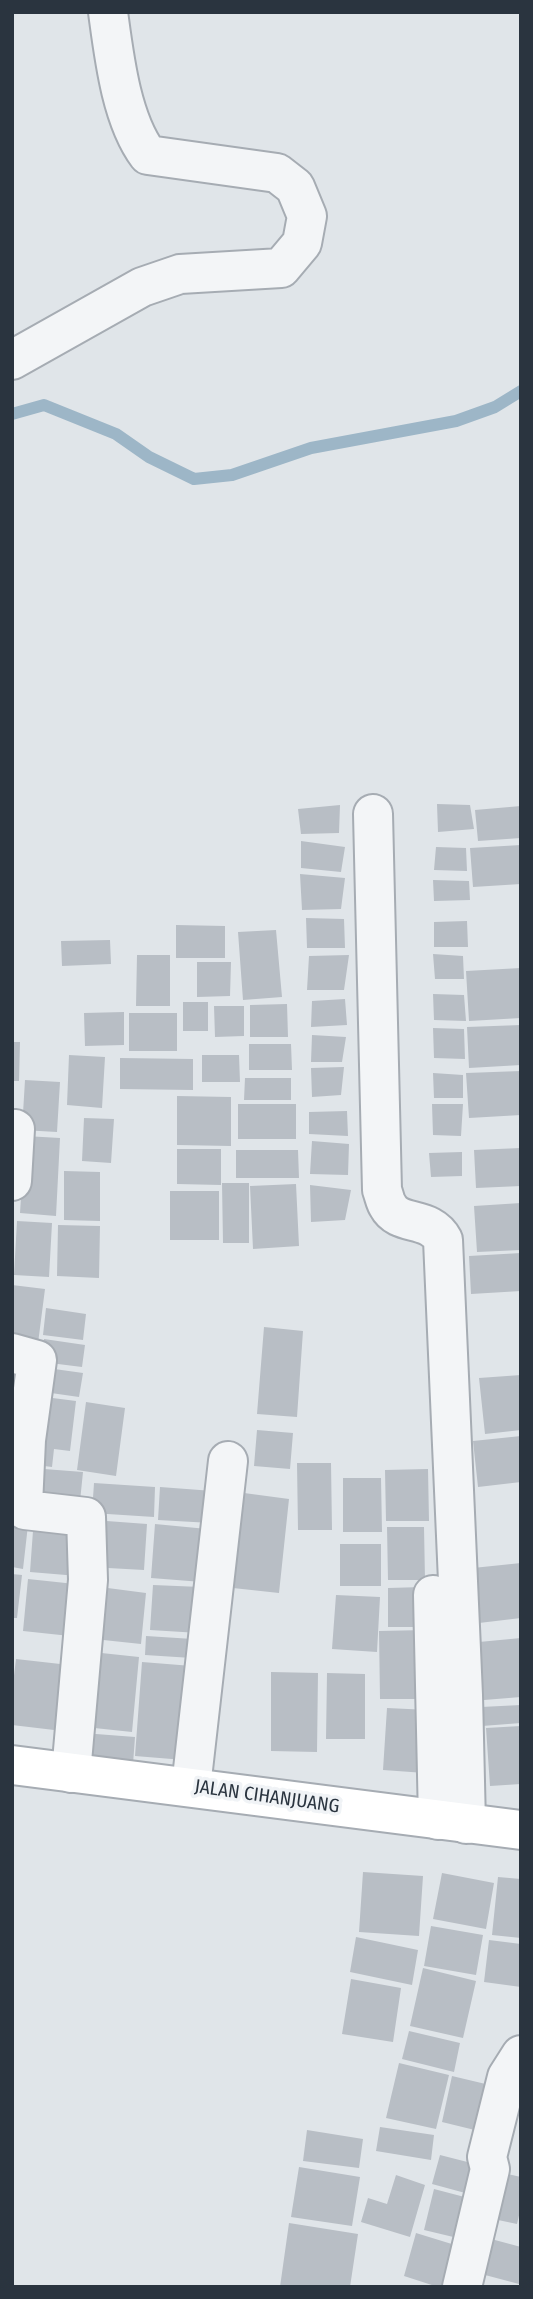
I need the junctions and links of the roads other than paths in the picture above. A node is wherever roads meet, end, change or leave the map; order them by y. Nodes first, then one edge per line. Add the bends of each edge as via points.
1 (108, 12) edge
2 (12, 360) edge
3 (373, 814) dead end
4 (15, 1129) dead end
5 (12, 1181) edge
6 (12, 1353) edge
7 (228, 1461) dead end
8 (432, 1556) dead end
9 (12, 1765) edge
10 (71, 1773) junction
11 (191, 1787) junction
12 (452, 1822) junction
13 (521, 1830) edge
14 (521, 2055) edge
15 (463, 2287) edge

1 - 2 street via 122,92 136,139 148,155 277,173 295,187 307,216 302,243 281,268 180,274 142,287
3 - 12 street via 382,1190 397,1217 427,1225 443,1240 463,1681
4 - 5 street
6 - 10 street via 37,1360 26,1440 25,1510 86,1517 88,1580
7 - 11 street
8 - 12 street
9 - 10 main road, JALAN CIHANJUANG
10 - 11 main road, JALAN CIHANJUANG
11 - 12 main road, JALAN CIHANJUANG
12 - 13 main road, JALAN CIHANJUANG
14 - 15 street via 508,2077 487,2157 490,2169

